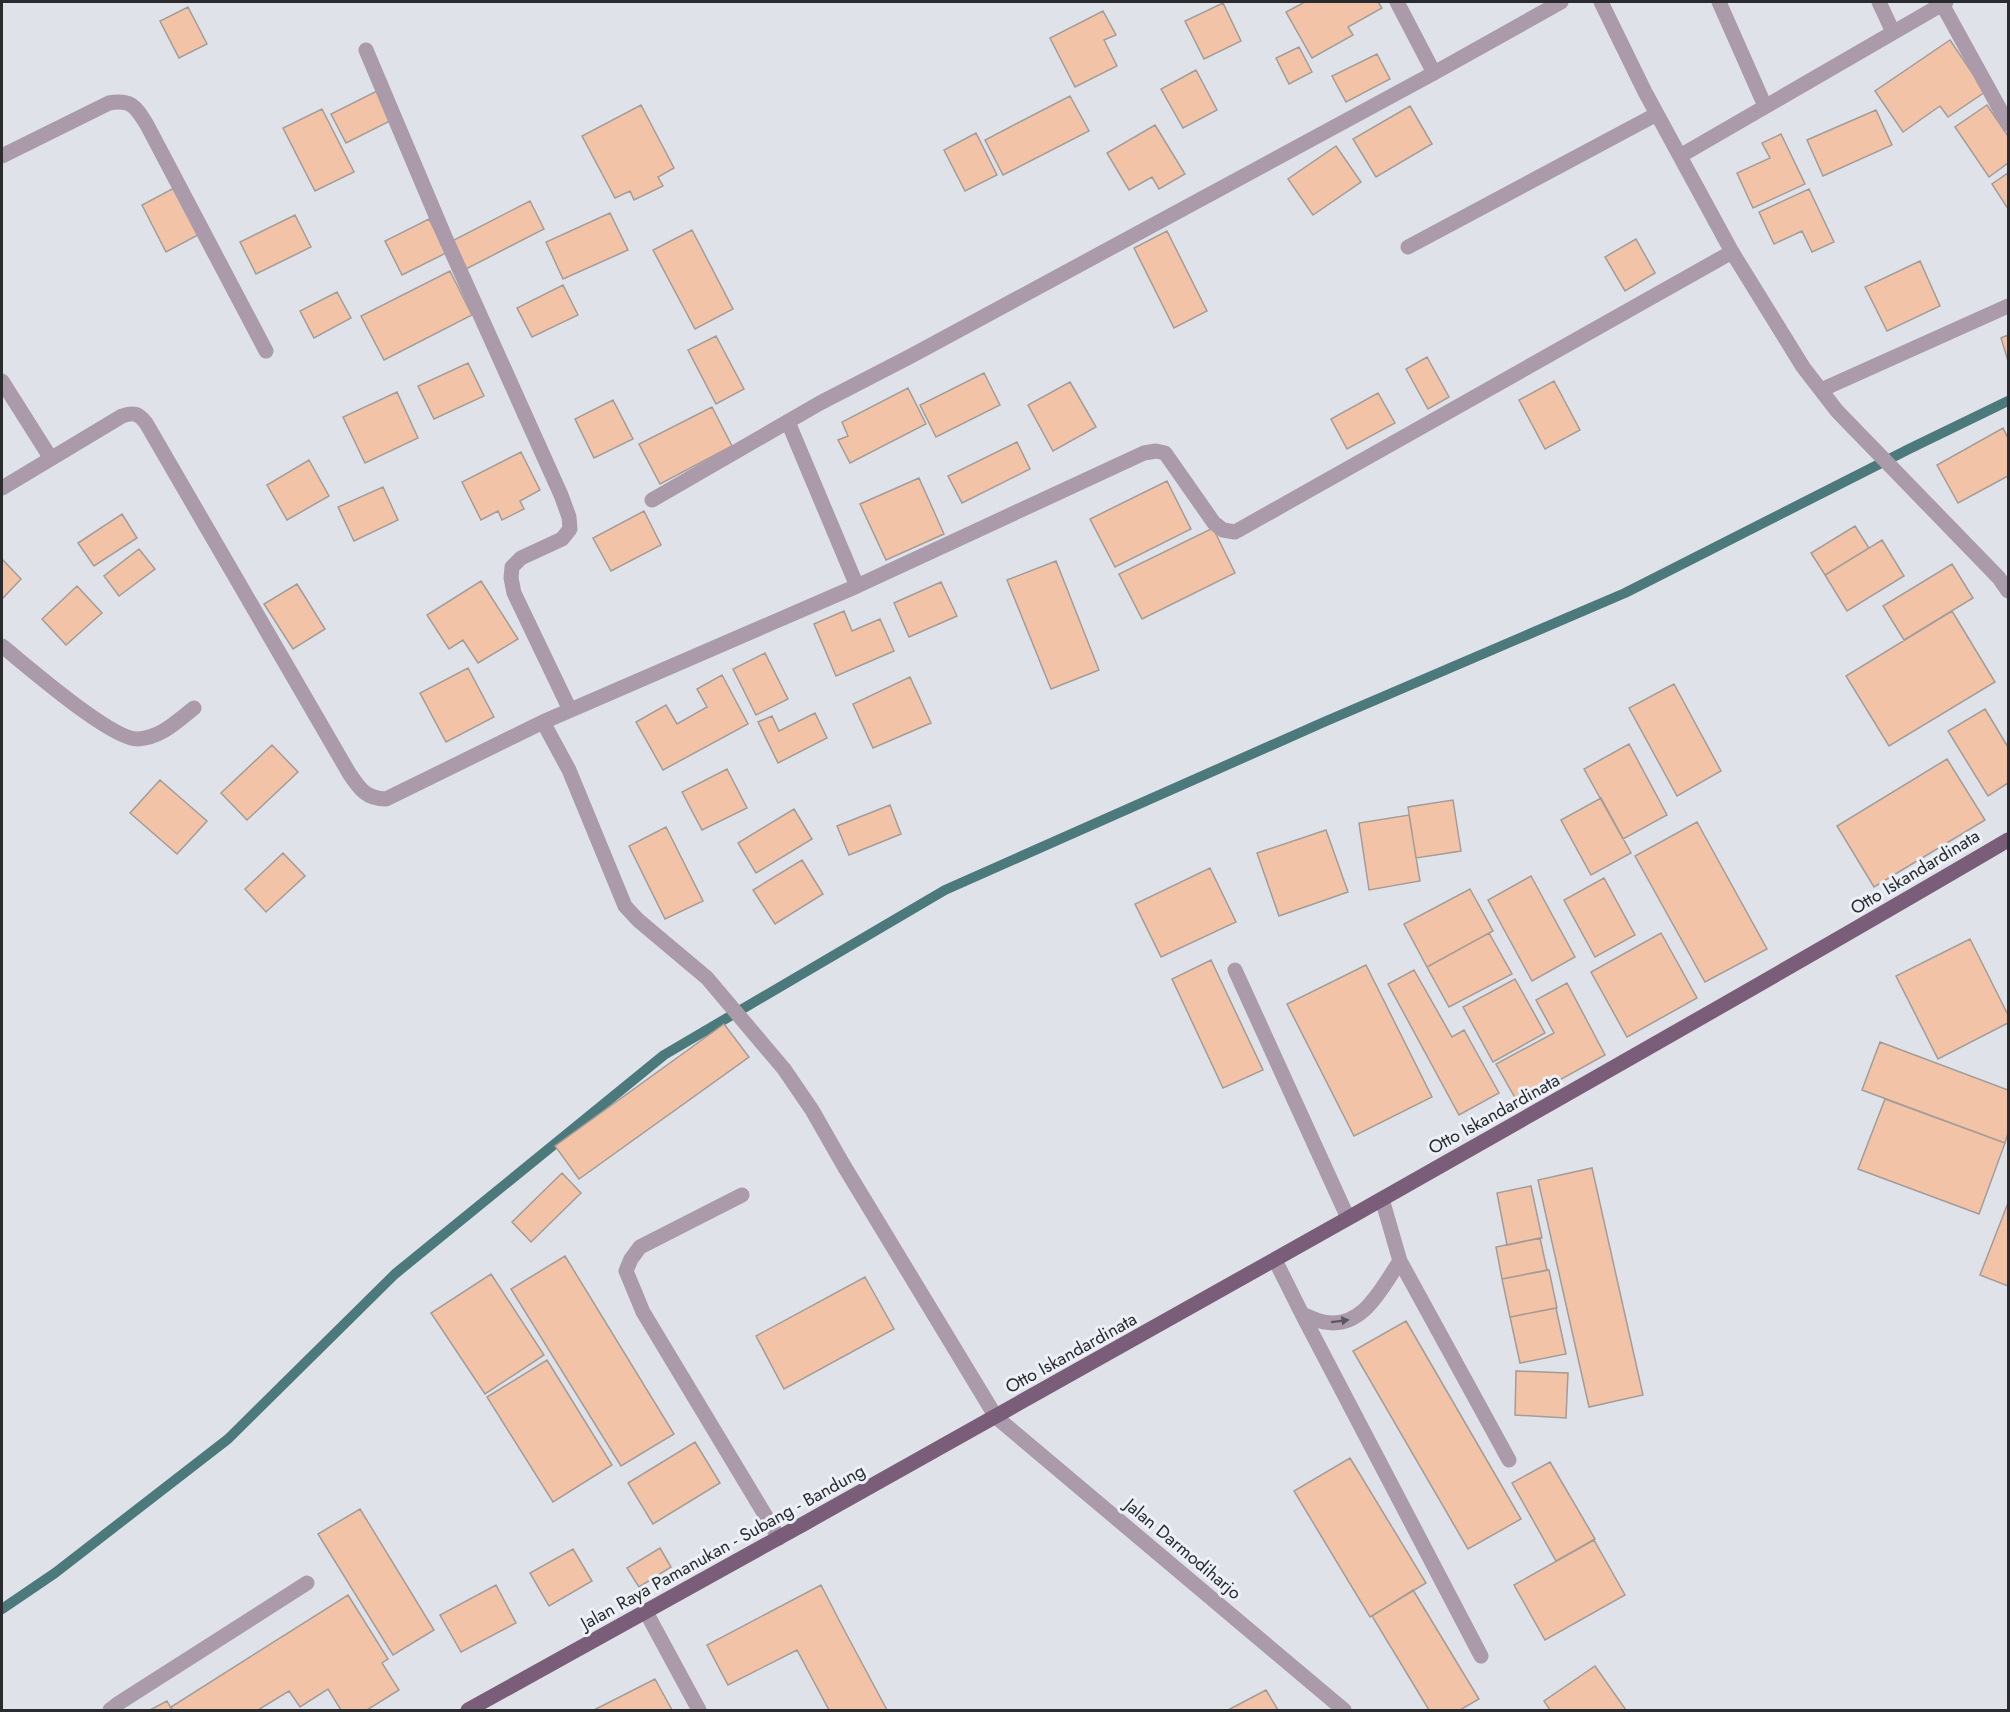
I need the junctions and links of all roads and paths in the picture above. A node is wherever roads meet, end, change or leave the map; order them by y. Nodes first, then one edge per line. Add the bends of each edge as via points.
1 (1397, 2) edge
2 (1561, 2) edge
3 (1601, 2) edge
4 (1719, 2) edge
5 (1879, 2) edge
6 (1944, 3) edge
7 (1893, 32) junction
8 (366, 50) dead end
9 (1434, 73) junction
10 (1765, 106) junction
11 (1657, 114) junction
12 (2008, 124) edge
13 (2, 156) edge
14 (1680, 156) junction
15 (1408, 247) dead end
16 (1732, 252) junction
17 (2008, 306) edge
18 (266, 351) dead end
19 (2, 381) edge
20 (1821, 390) junction
21 (788, 422) junction
22 (50, 458) junction
23 (2, 488) edge
24 (652, 500) dead end
25 (856, 586) junction
26 (2008, 591) edge
27 (2, 646) edge
28 (194, 708) dead end
29 (570, 710) junction
30 (543, 722) junction
31 (2008, 840) edge
32 (1235, 970) dead end
33 (742, 1195) dead end
34 (1382, 1199) junction
35 (1348, 1218) junction
36 (1275, 1260) junction
37 (1400, 1261) junction
38 (1302, 1314) junction
39 (996, 1417) junction
40 (1509, 1460) dead end
41 (779, 1538) junction
42 (307, 1583) dead end
43 (646, 1612) junction
44 (1481, 1656) dead end
45 (110, 1710) edge
46 (468, 1710) edge
47 (699, 1710) edge
48 (1344, 1710) edge

1 - 9 street
2 - 9 street
3 - 11 street
4 - 10 street
5 - 7 street
6 - 7 street
6 - 12 street
7 - 10 street
8 - 29 street via 569,517 570,529 562,539 521,558 512,567 511,578 514,593
9 - 21 street
10 - 14 street
11 - 14 street
11 - 15 street
13 - 18 street via 109,102 131,104 147,125
14 - 16 street
16 - 20 street
16 - 25 street via 1235,532 1214,523 1172,461 1165,453 1156,451 1134,456
17 - 20 street
19 - 22 street
20 - 26 street
21 - 24 street
21 - 25 street
22 - 23 street
22 - 30 street via 122,416 134,413 141,417 349,772 366,794 386,799
25 - 29 street
27 - 28 street via 81,710 136,740 168,730
29 - 30 street
30 - 39 street, Jalan Darmodiharjo via 569,770 625,906 707,978 784,1069 813,1110
31 - 34 main road, Otto Iskandardinata
32 - 35 street
33 - 41 street via 640,1247 626,1270 643,1312
34 - 35 main road, Otto Iskandardinata
34 - 37 street
35 - 36 main road, Otto Iskandardinata
36 - 38 street
36 - 39 main road, Otto Iskandardinata
38 -> 37 street via 1324,1323 1351,1320 1380,1293
37 - 40 street
38 - 44 street
39 - 41 main road, Jalan Raya Pamanukan - Subang - Bandung
39 - 48 street, Jalan Darmodiharjo
41 - 43 main road, Jalan Raya Pamanukan - Subang - Bandung
42 - 45 street
43 - 46 main road, Jalan Raya Pamanukan - Subang - Bandung
43 - 47 street

